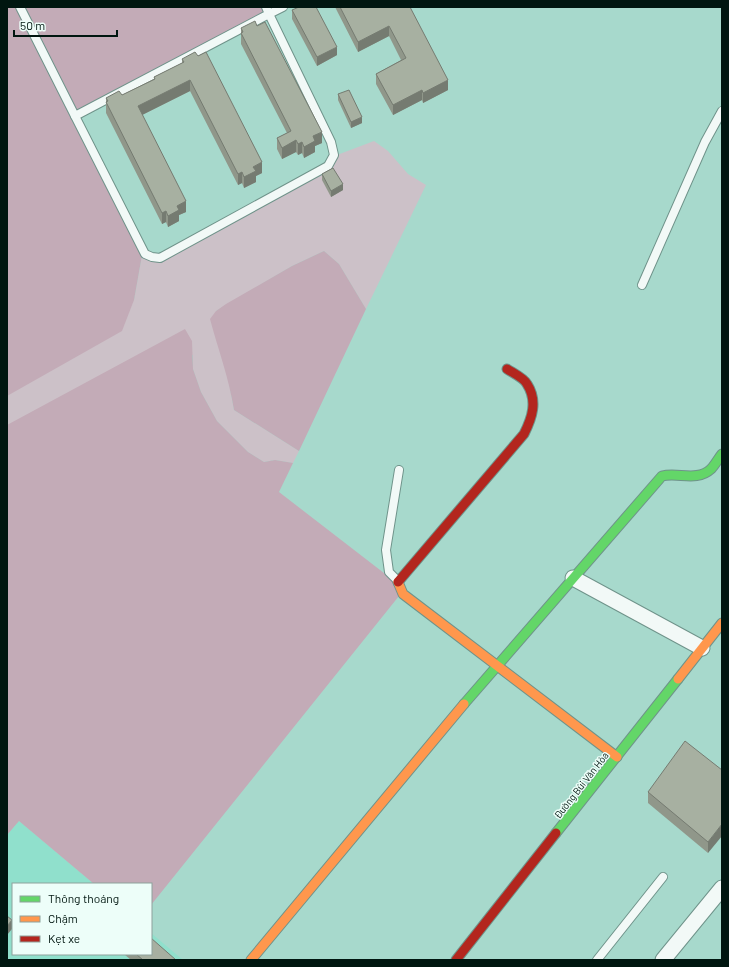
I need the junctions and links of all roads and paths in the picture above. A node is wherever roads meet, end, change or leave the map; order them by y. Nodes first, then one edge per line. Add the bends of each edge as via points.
1 (20, 7) edge
2 (283, 7) edge
3 (267, 10) edge
4 (722, 111) edge
5 (75, 116) junction
6 (642, 285) dead end
7 (507, 369) dead end
8 (722, 454) edge
9 (399, 470) dead end
10 (573, 578) junction
11 (398, 580) junction
12 (722, 623) edge
13 (702, 648) junction
14 (497, 665) junction
15 (617, 757) junction
16 (663, 877) dead end
17 (719, 897) edge
18 (251, 960) edge
19 (456, 960) edge
20 (597, 960) edge
21 (663, 960) edge

1 - 5 lane
2 - 3 lane
3 - 5 lane
3 - 5 lane via 331,142 334,155 328,166 160,258 152,257 145,254
4 - 6 lane via 704,142
7 - 11 street via 527,383 534,403 532,418 524,434
8 - 10 street via 703,475 692,477 671,473 662,476
9 - 11 lane via 386,550 389,572
10 - 13 street
10 - 14 street
11 - 14 street via 403,594
12 - 13 street, Đường Bùi Văn Hòa
13 - 15 street, Đường Bùi Văn Hòa
14 - 15 street
14 - 18 street
15 - 19 street, Đường Bùi Văn Hòa
16 - 20 lane
17 - 21 street

